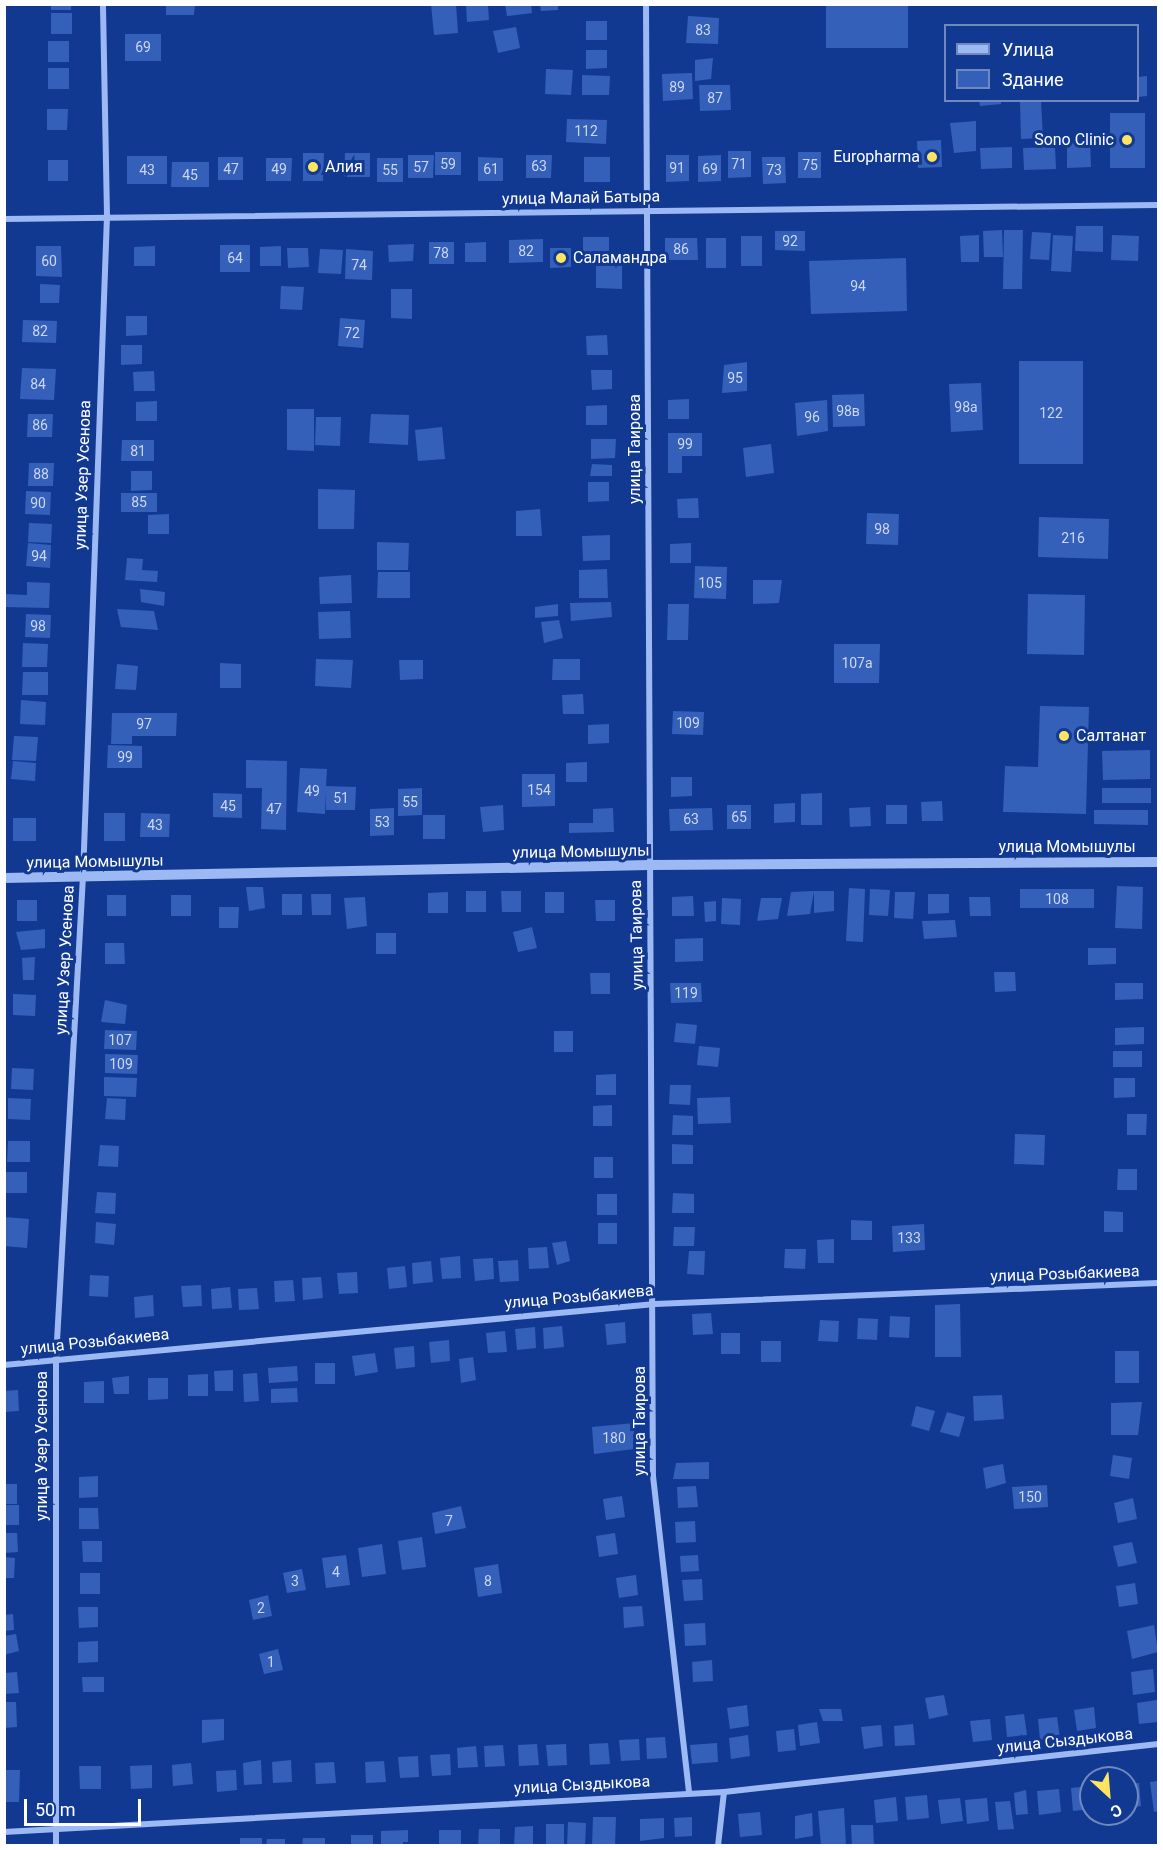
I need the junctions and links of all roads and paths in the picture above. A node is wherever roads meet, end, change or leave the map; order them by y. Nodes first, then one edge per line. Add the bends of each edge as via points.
1 (103, 4) edge
2 (646, 4) edge
3 (1158, 204) edge
4 (648, 211) junction
5 (107, 215) junction
6 (4, 219) edge
7 (1158, 862) edge
8 (650, 865) junction
9 (83, 877) junction
10 (4, 878) edge
11 (1158, 1283) edge
12 (655, 1304) junction
13 (56, 1359) junction
14 (4, 1365) edge
15 (1158, 1744) edge
16 (689, 1792) junction
17 (724, 1792) junction
18 (56, 1831) junction
19 (4, 1832) edge
20 (56, 1845) edge
21 (718, 1845) edge

1 - 5 street, улица Узер Усенова
2 - 4 street, улица Таирова
3 - 4 street, улица Малай Батыра
4 - 5 street, улица Малай Батыра
4 - 8 street, улица Таирова
5 - 6 street, улица Малай Батыра
5 - 9 street, улица Узер Усенова
7 - 8 street, улица Момышулы
8 - 9 street, улица Момышулы
8 - 12 street, улица Таирова
9 - 10 street, улица Момышулы
9 - 13 street, улица Узер Усенова
11 - 12 street, улица Розыбакиева
12 - 13 street, улица Розыбакиева
12 - 16 street, улица Таирова via 653,1476
13 - 14 street, улица Розыбакиева
13 - 18 street, улица Узер Усенова
15 - 17 street, улица Сыздыкова
16 - 17 street, улица Сыздыкова
16 - 18 street, улица Сыздыкова
17 - 21 street
18 - 19 street, улица Сыздыкова
18 - 20 street, улица Узер Усенова

